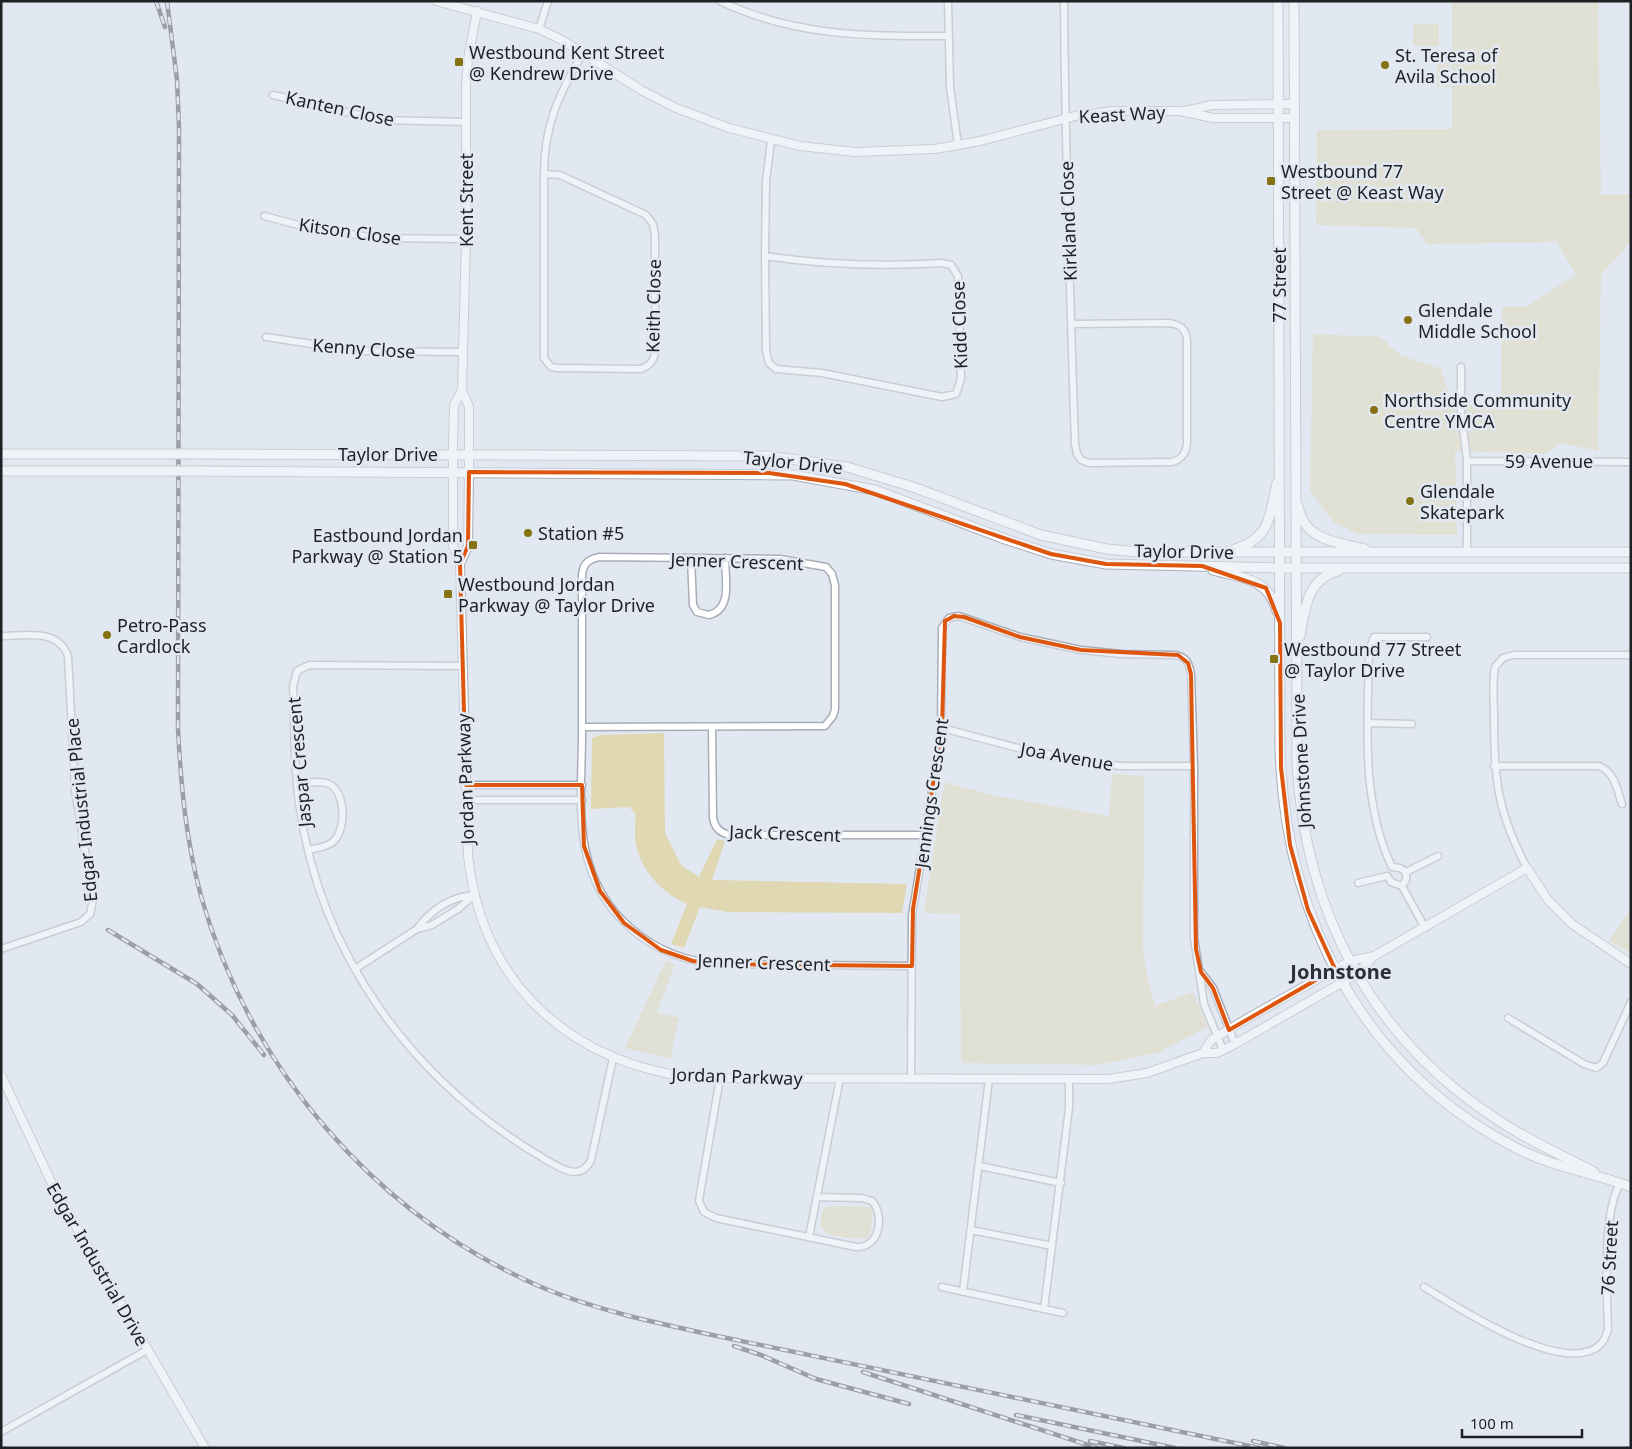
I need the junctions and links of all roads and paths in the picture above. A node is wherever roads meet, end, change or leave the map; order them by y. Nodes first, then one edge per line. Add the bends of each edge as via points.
1 (436, 1) edge
2 (548, 1) edge
3 (720, 1) edge
4 (948, 1) edge
5 (1064, 1) edge
6 (1278, 1) edge
7 (1294, 1) edge
8 (477, 11) junction
9 (539, 29) junction
10 (949, 36) junction
11 (583, 53) junction
12 (273, 95) dead end
13 (1294, 104) junction
14 (1278, 105) junction
15 (1180, 112) junction
16 (1065, 118) junction
17 (1278, 118) junction
18 (1295, 118) junction
19 (466, 122) junction
20 (771, 140) junction
21 (958, 145) junction
22 (544, 174) junction
23 (264, 216) dead end
24 (466, 239) junction
25 (765, 256) junction
26 (1071, 324) junction
27 (266, 337) dead end
28 (463, 352) junction
29 (1461, 367) dead end
30 (462, 390) junction
31 (1, 454) edge
32 (453, 455) junction
33 (469, 455) junction
34 (1467, 462) junction
35 (1631, 462) edge
36 (1280, 466) junction
37 (1, 471) edge
38 (453, 472) junction
39 (469, 472) junction
40 (1295, 486) junction
41 (1225, 552) junction
42 (1280, 552) junction
43 (1295, 552) junction
44 (1466, 552) junction
45 (1631, 552) edge
46 (1382, 553) junction
47 (692, 558) junction
48 (725, 558) junction
49 (460, 564) junction
50 (1202, 566) junction
51 (1280, 568) junction
52 (1295, 568) junction
53 (1349, 568) junction
54 (1631, 568) edge
55 (1280, 623) junction
56 (1, 636) edge
57 (1427, 638) dead end
58 (1631, 655) edge
59 (1296, 661) junction
60 (462, 666) junction
61 (1368, 723) junction
62 (1412, 724) dead end
63 (582, 727) junction
64 (712, 727) junction
65 (942, 728) junction
66 (1194, 766) junction
67 (1494, 766) junction
68 (297, 784) junction
69 (466, 785) junction
70 (582, 785) junction
71 (466, 800) junction
72 (582, 800) junction
73 (1622, 804) dead end
74 (926, 835) junction
75 (308, 850) junction
76 (1438, 856) dead end
77 (1392, 867) junction
78 (1527, 868) junction
79 (1406, 872) junction
80 (1387, 876) junction
81 (1358, 883) dead end
82 (1402, 886) junction
83 (474, 895) junction
84 (1425, 928) junction
85 (417, 929) junction
86 (1, 949) edge
87 (1374, 956) junction
88 (1350, 961) junction
89 (1631, 964) edge
90 (912, 966) junction
91 (355, 969) junction
92 (1336, 969) junction
93 (1201, 972) junction
94 (1357, 974) junction
95 (1343, 982) junction
96 (1631, 1002) edge
97 (1508, 1018) dead end
98 (1229, 1030) junction
99 (1217, 1036) junction
100 (1235, 1044) junction
101 (1223, 1050) junction
102 (1203, 1053) junction
103 (613, 1058) junction
104 (1, 1075) edge
105 (720, 1078) junction
106 (840, 1078) junction
107 (911, 1078) junction
108 (989, 1079) junction
109 (1069, 1079) junction
110 (980, 1166) junction
111 (1608, 1179) junction
112 (1620, 1183) junction
113 (1061, 1184) junction
114 (1631, 1187) edge
115 (817, 1197) junction
116 (971, 1230) junction
117 (809, 1237) junction
118 (1052, 1246) junction
119 (942, 1287) dead end
120 (1424, 1287) dead end
121 (963, 1291) junction
122 (1044, 1309) junction
123 (1063, 1313) dead end
124 (147, 1350) junction
125 (1, 1432) edge
126 (205, 1448) edge

1 - 8 street, Keast Way
2 - 9 street
3 - 10 street via 776,22 819,32 855,36
4 - 10 street
5 - 16 street, Kirkland Close
6 - 14 main road, 77 Street
7 - 13 main road, 77 Street
8 - 9 street, Keast Way
8 - 19 street, Kent Street via 468,59
9 - 11 street, Keast Way
10 - 21 street via 950,86
11 - 20 street, Keast Way via 676,108
11 - 22 street, Keith Close via 563,87 550,119
12 - 19 street, Kanten Close via 382,120
13 - 14 street, Keast Way
13 - 18 main road, 77 Street
14 - 15 street, Keast Way via 1212,105
14 - 17 main road, 77 Street
15 - 16 street, Keast Way via 1105,111
15 - 17 street, Keast Way via 1213,118
16 - 21 street, Keast Way
16 - 26 street, Kirkland Close
17 - 18 street, Keast Way
17 - 36 main road, 77 Street
18 - 40 main road, 77 Street
19 - 24 street, Kent Street
20 - 21 street, Keast Way via 855,152 895,152
20 - 25 street, Kidd Close via 766,181
22 - 22 street, Keith Close via 560,176 646,215 653,224 655,352 647,366 641,369 558,368 551,367 544,358
23 - 24 street, Kitson Close via 375,238
24 - 28 street, Kent Street
25 - 25 street, Kidd Close via 840,265 951,265 958,276 961,379 956,394 942,397 772,366 766,351
26 - 26 street, Kirkland Close via 1075,444 1079,457 1085,462 1095,463 1172,462 1182,458 1187,450 1185,330 1168,323
27 - 28 street, Kenny Close via 358,351
28 - 30 street, Kent Street
29 - 34 street via 1461,410
30 - 32 street, Kent Street via 454,405
30 - 33 street, Kent Street via 469,407
31 - 32 main road, Taylor Drive, bridge
32 - 33 main road, Taylor Drive
32 - 38 street, Kent Street
33 - 39 street, Kent Street
33 - 41 main road, Taylor Drive via 805,459 868,472 1005,523 1074,543 1138,552
34 - 35 street, 59 Avenue
34 - 44 street
36 - 41 main road via 1261,536 1248,545
36 - 42 main road, 77 Street
37 - 38 main road, Taylor Drive, bridge
38 - 39 main road, Taylor Drive
38 - 49 street, Jordan Parkway via 453,545
39 - 49 street, Jordan Parkway via 468,546
39 - 50 main road, Taylor Drive via 793,475 875,490 1005,540 1051,554 1106,564
40 - 43 main road, 77 Street
40 - 46 main road via 1302,522 1312,534
41 - 42 main road, Taylor Drive
42 - 43 main road, Taylor Drive
42 - 51 main road, 77 Street
43 - 46 main road, Taylor Drive
43 - 52 main road, 77 Street
44 - 45 main road, Taylor Drive
44 - 46 main road, Taylor Drive
47 - 48 street, Jenner Crescent
47 - 48 street via 693,606 697,612 709,616 721,610 725,600
47 - 63 street, Jenner Crescent via 600,557 584,564
48 - 64 street, Jenner Crescent via 780,559 830,570 835,585 835,709 825,726
49 - 60 street, Jordan Parkway
50 - 51 main road, Taylor Drive
50 - 55 main road via 1266,588 1275,603
51 - 52 main road, Taylor Drive
51 - 55 main road, Johnstone Drive
52 - 53 main road, Taylor Drive
52 - 59 main road, Johnstone Drive
53 - 54 main road, Taylor Drive
53 - 59 main road via 1327,574 1315,583 1304,612
55 - 92 main road, Johnstone Drive via 1281,768 1286,821 1302,891
56 - 86 street, Edgar Industrial Place via 49,636 64,646 68,656 74,782 93,900 90,914 81,922
57 - 61 street via 1374,638 1369,650
58 - 67 street via 1513,655 1503,658 1495,667 1494,674
59 - 88 main road, Johnstone Drive via 1297,761 1304,834 1326,911
60 - 68 street, Jaspar Crescent via 316,664 302,667 294,678 293,686
60 - 69 street, Jordan Parkway
61 - 62 street
61 - 77 street via 1369,781 1377,827
63 - 64 street, Jenner Crescent
63 - 70 street, Jenner Crescent
64 - 74 street, Jack Crescent via 713,817 722,832 739,835
65 - 66 street, Joa Avenue via 1092,763
65 - 66 street, Jennings Crescent via 942,628 949,618 959,616 1020,637 1081,650 1182,657 1191,674
65 - 74 street, Jennings Crescent
66 - 93 street, Jennings Crescent via 1194,938
67 - 73 street via 1599,766 1612,776
67 - 78 street via 1509,831
68 - 75 street, Jaspar Crescent
68 - 75 street via 328,784 334,788 341,802 342,819 338,835 329,845
69 - 70 street
69 - 71 street, Jordan Parkway
70 - 72 street, Jenner Crescent
71 - 72 street
71 - 83 street, Jordan Parkway via 468,855
72 - 90 street, Jenner Crescent via 584,846 600,891 624,923 661,950 693,961 720,964
74 - 90 street, Jennings Crescent via 913,909
75 - 91 street, Jaspar Crescent via 333,926
76 - 79 street
77 - 79 street
77 - 80 street
78 - 84 street
78 - 89 street via 1548,900 1572,924
79 - 82 street
80 - 81 street
80 - 82 street via 1390,882
82 - 84 street
83 - 85 street via 432,925
83 - 85 street via 451,900 427,915
83 - 103 street, Jordan Parkway via 494,946 523,994 558,1025
84 - 87 street
85 - 91 street
87 - 88 street
87 - 94 street, Jordan Parkway
88 - 92 street
88 - 94 main road, Johnstone Drive
90 - 107 street, Jennings Crescent
91 - 103 street, Jaspar Crescent via 395,1030 450,1091 511,1139 566,1171 579,1172 591,1160
92 - 95 main road, Johnstone Drive
92 - 98 street
93 - 98 street, Jennings Crescent via 1213,988
93 - 99 street, Jennings Crescent via 1200,989
94 - 95 street, Jordan Parkway
94 - 111 main road, Johnstone Drive via 1373,1000 1436,1073 1500,1122
95 - 100 street, Jordan Parkway
95 - 111 main road, Johnstone Drive via 1377,1034 1394,1053 1417,1078 1466,1118 1517,1149
96 - 97 street via 1603,1063 1594,1068
98 - 99 street
98 - 100 street, Jennings Crescent
99 - 101 street, Jennings Crescent
99 - 102 street
100 - 101 street, Jordan Parkway
101 - 102 street, Jordan Parkway
102 - 109 street, Jordan Parkway via 1147,1073 1108,1079
103 - 105 street, Jordan Parkway via 663,1074
104 - 124 street, Edgar Industrial Drive via 55,1190
105 - 106 street, Jordan Parkway
105 - 117 street via 700,1194 701,1208 708,1216
106 - 107 street, Jordan Parkway
106 - 115 street
107 - 108 street, Jordan Parkway
108 - 109 street, Jordan Parkway
108 - 110 street
109 - 113 street
110 - 113 street
110 - 116 street
111 - 112 main road, Johnstone Drive
112 - 114 main road, Johnstone Drive
112 - 120 street, 76 Street via 1614,1193 1611,1215 1606,1334 1603,1343 1592,1350 1548,1349 1497,1330
113 - 118 street
115 - 117 street
115 - 117 street via 872,1201 879,1214 877,1233 870,1244 861,1248
116 - 118 street
116 - 121 street
118 - 122 street
119 - 121 street
121 - 122 street
122 - 123 street
124 - 125 street
124 - 126 street, Edgar Industrial Drive

